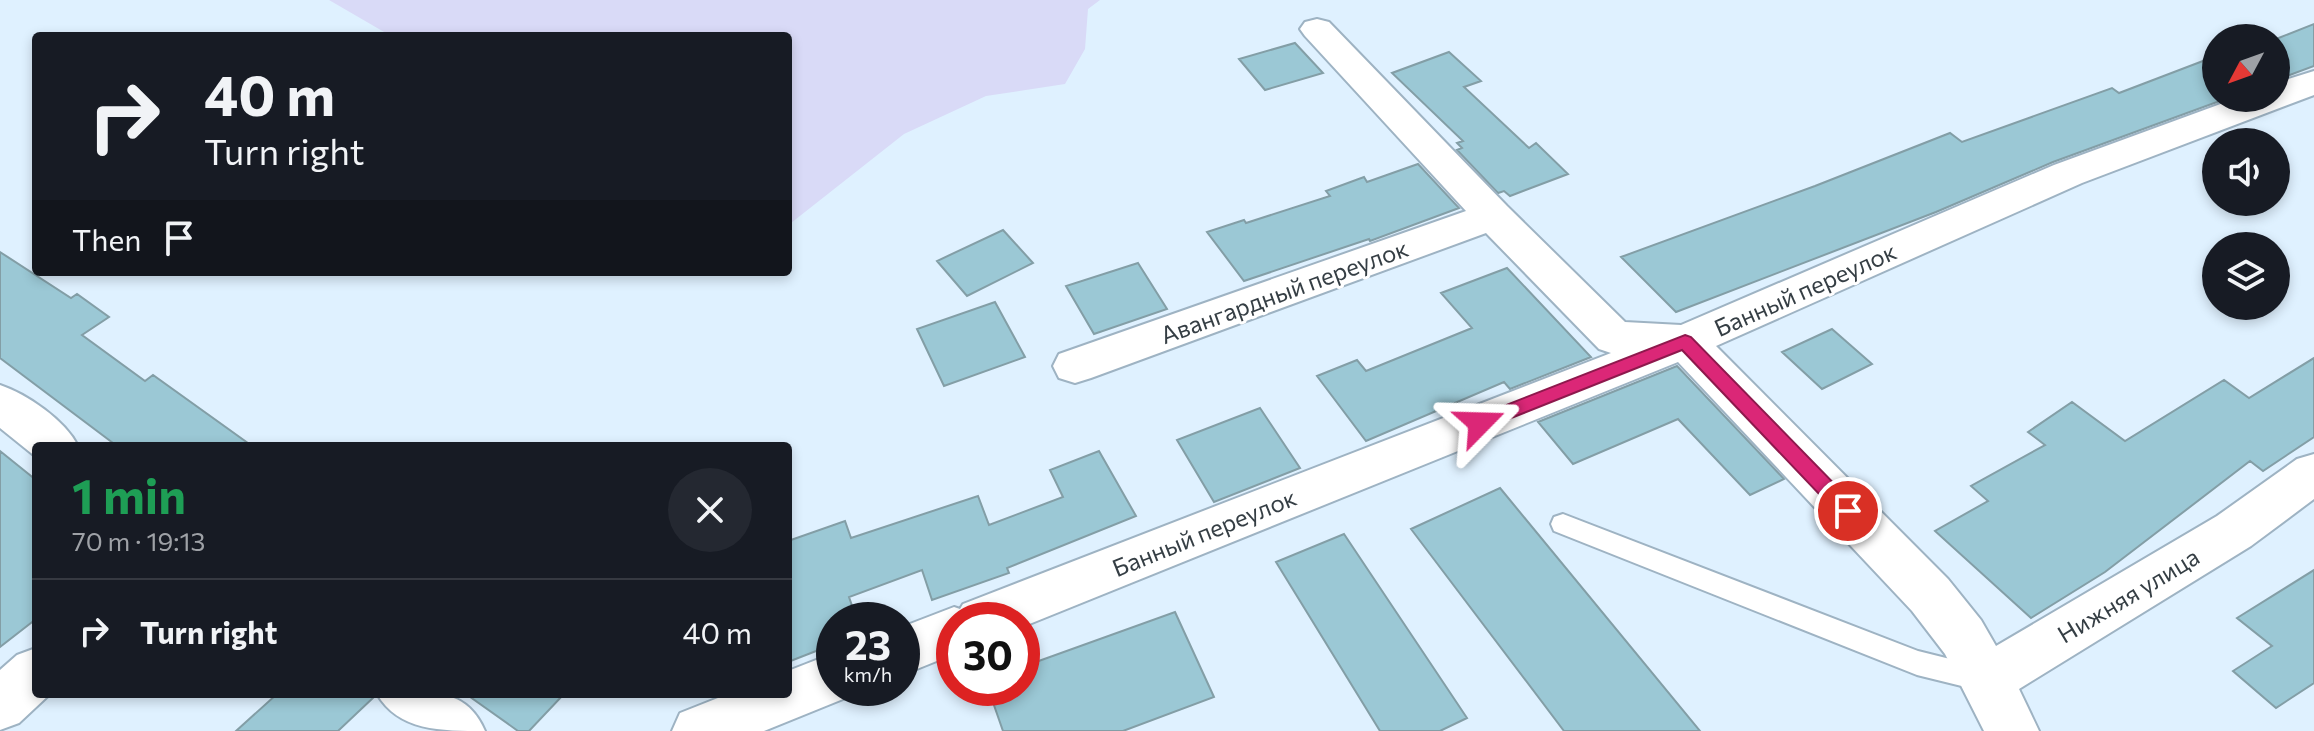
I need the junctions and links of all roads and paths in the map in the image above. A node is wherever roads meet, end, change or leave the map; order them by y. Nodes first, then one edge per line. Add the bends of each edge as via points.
1 (1317, 29) dead end
2 (2314, 82) edge
3 (2290, 91) edge
4 (2234, 112) edge
5 (1493, 216) junction
6 (1685, 342) junction
7 (1075, 366) dead end
8 (0, 403) edge
9 (50, 442) edge
10 (2314, 473) edge
11 (1563, 524) dead end
12 (1027, 602) edge
13 (32, 676) edge
14 (1987, 680) junction
15 (816, 685) edge
16 (792, 694) edge
17 (410, 698) edge
18 (783, 698) edge
19 (0, 705) edge
20 (458, 731) edge
21 (699, 731) edge
22 (2012, 731) edge

1 - 5 street
2 - 3 street, Банный переулок
4 - 6 street, Банный переулок via 2068,174
5 - 6 street via 1614,338
5 - 7 street, Авангардный переулок
6 - 12 street, Банный переулок
6 - 14 street via 1930,595 1963,637
8 - 9 street
10 - 14 street, Нижняя улица via 2234,531
11 - 14 lane via 1917,663
13 - 19 street
14 - 22 street
15 - 16 street
17 - 20 street
18 - 21 street

